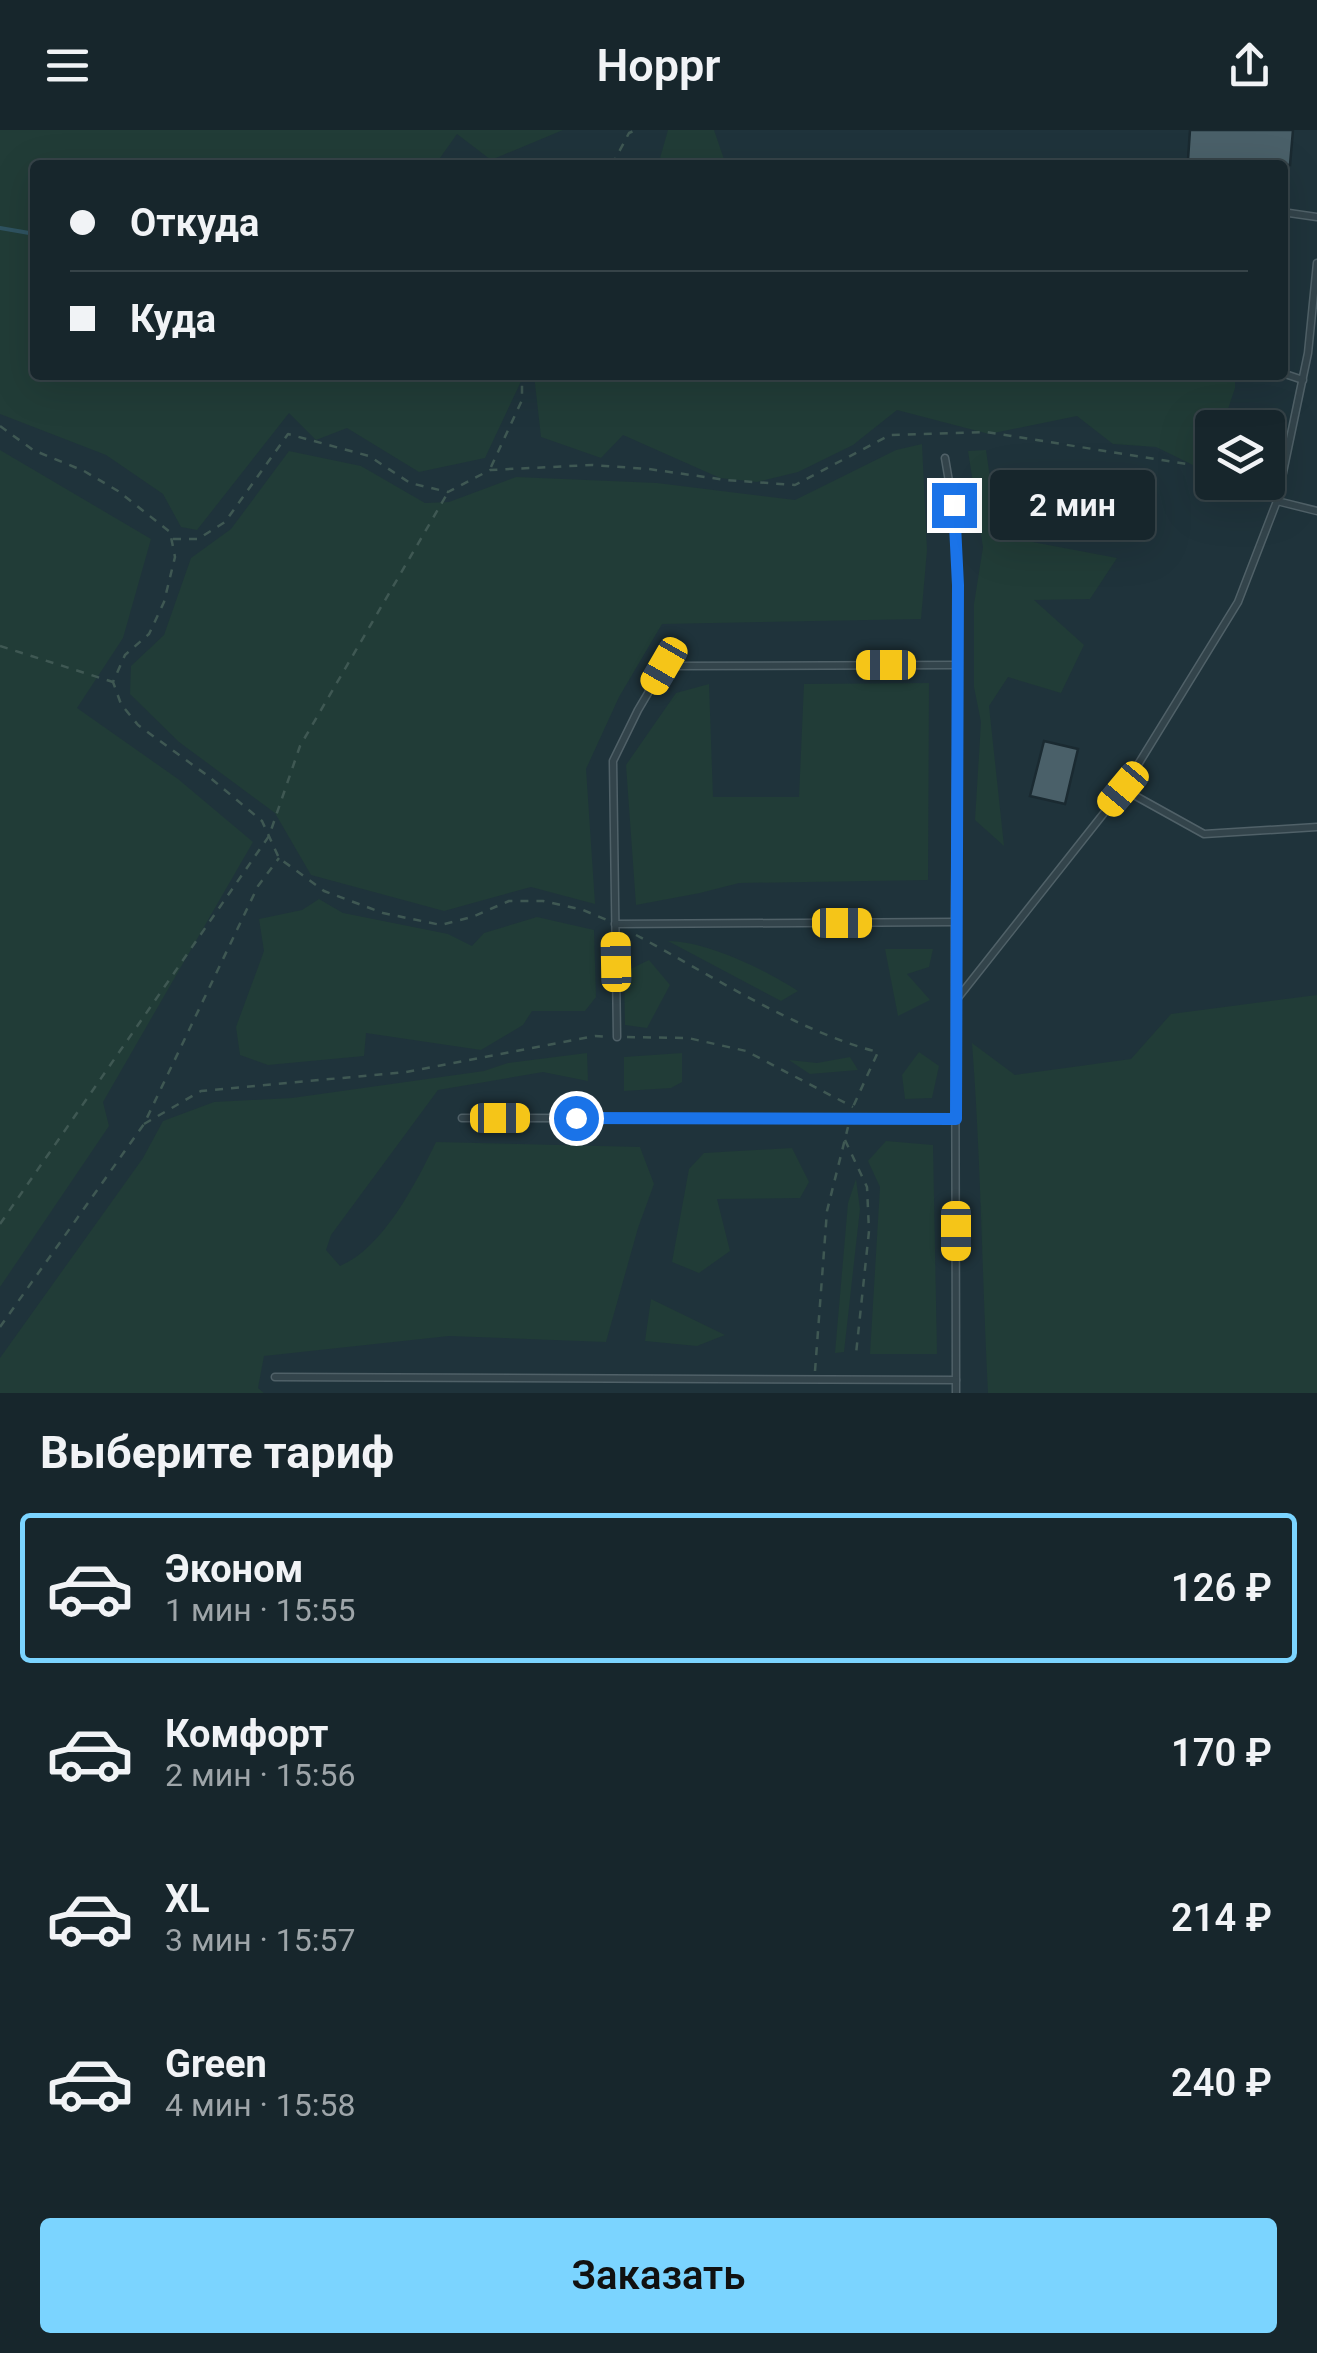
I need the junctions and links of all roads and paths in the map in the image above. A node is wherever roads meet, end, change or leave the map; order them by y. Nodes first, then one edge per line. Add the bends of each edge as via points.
1 (636, 130) edge
2 (615, 160) edge
3 (1288, 213) edge
4 (1317, 216) edge
5 (1317, 263) edge
6 (1288, 375) edge
7 (522, 380) edge
8 (1303, 380) junction
9 (0, 426) edge
10 (945, 458) dead end
11 (1195, 465) edge
12 (490, 470) junction
13 (448, 492) junction
14 (1277, 501) junction
15 (1317, 511) edge
16 (171, 539) junction
17 (0, 646) edge
18 (957, 665) junction
19 (113, 682) junction
20 (1123, 789) junction
21 (1317, 827) edge
22 (268, 836) junction
23 (279, 858) junction
24 (955, 922) junction
25 (615, 924) junction
26 (957, 999) junction
27 (617, 1037) junction
28 (852, 1107) junction
29 (462, 1118) dead end
30 (956, 1119) junction
31 (144, 1124) junction
32 (845, 1138) junction
33 (0, 1224) edge
34 (0, 1327) edge
35 (856, 1354) dead end
36 (815, 1374) dead end
37 (276, 1377) dead end
38 (956, 1380) junction
39 (956, 1393) edge

1 - 2 path
3 - 4 lane
5 - 8 lane
6 - 8 lane
7 - 12 path via 522,400
8 - 14 lane
9 - 16 path via 118,492
10 - 18 lane via 954,505
11 - 12 path via 986,432 890,435 795,485 592,465
12 - 13 path
13 - 16 path via 410,483 369,456 288,434 224,522 198,539
13 - 22 path via 300,746
14 - 15 lane
14 - 20 lane via 1238,602
16 - 19 path via 164,602
17 - 19 path
18 - 24 lane
18 - 25 lane via 664,666 612,761
19 - 22 path via 138,725 262,821
20 - 21 lane via 1204,834
20 - 26 lane
22 - 23 path
22 - 33 path
23 - 25 path via 324,891 383,913 441,924 509,901 543,901
23 - 31 path via 258,886
24 - 25 lane
24 - 26 lane
25 - 27 lane
25 - 28 path via 790,1018 878,1052
26 - 30 lane
27 - 28 path via 688,1038 746,1051
27 - 31 path via 406,1072 202,1090
28 - 32 path
29 - 30 lane
30 - 38 lane
31 - 34 path
32 - 35 path via 867,1187
32 - 36 path via 828,1211
37 - 38 lane
38 - 39 lane

